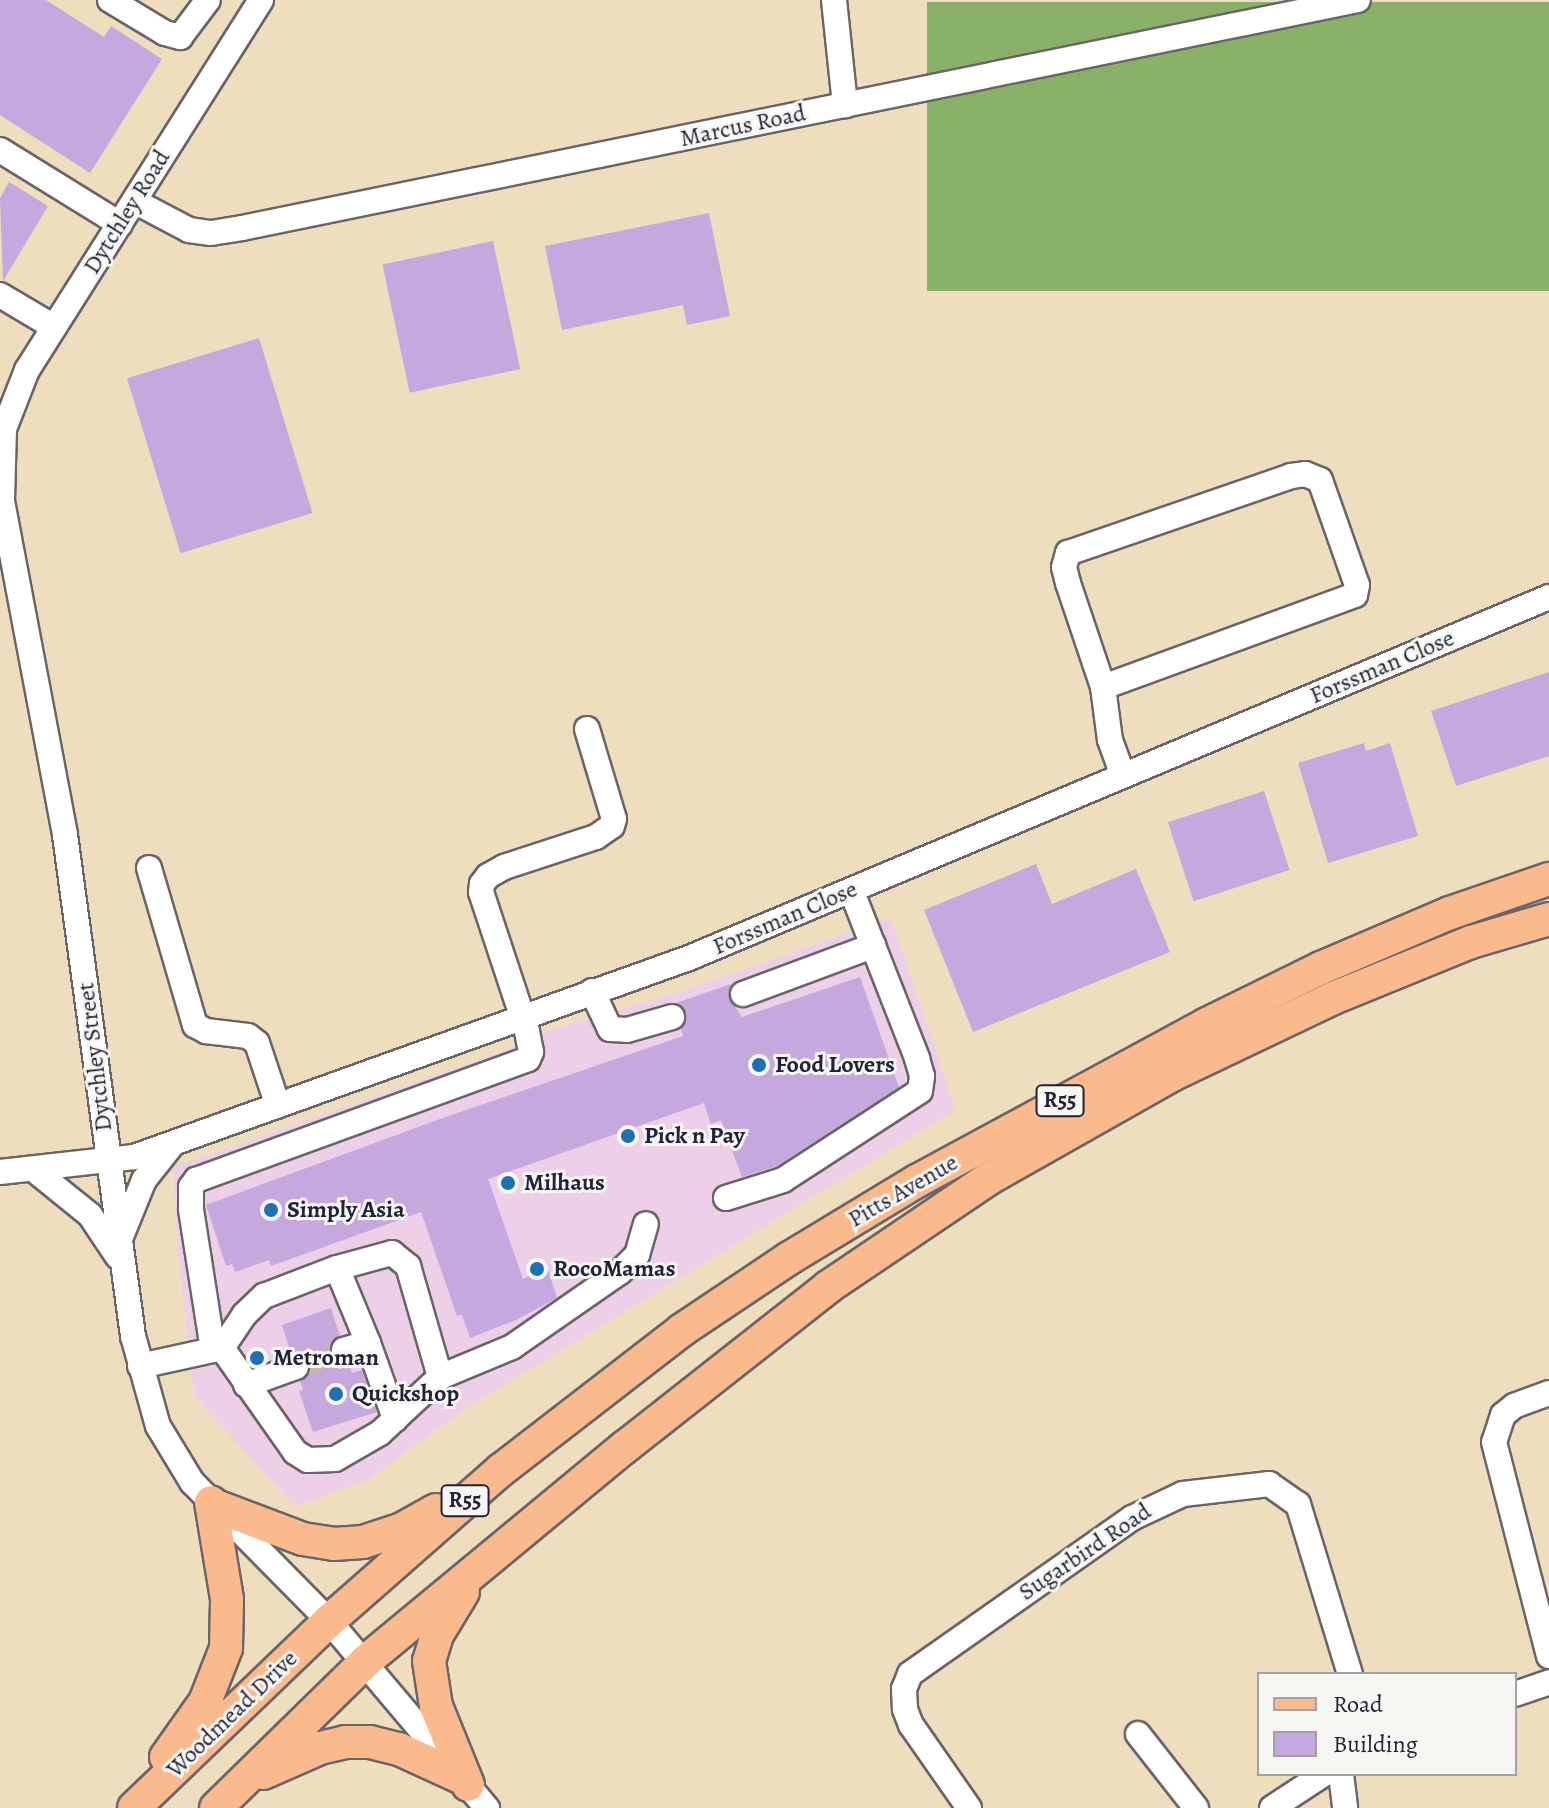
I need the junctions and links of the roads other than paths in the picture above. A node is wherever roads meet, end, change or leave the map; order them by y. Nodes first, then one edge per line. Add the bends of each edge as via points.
1 (110, 0) edge
2 (208, 0) edge
3 (261, 0) edge
4 (834, 0) edge
5 (1358, 0) edge
6 (845, 105) junction
7 (0, 150) edge
8 (134, 201) junction
9 (120, 224) junction
10 (0, 295) edge
11 (54, 327) junction
12 (4, 429) joint
13 (1549, 597) edge
14 (1103, 687) junction
15 (587, 729) dead end
16 (1123, 776) junction
17 (149, 868) dead end
18 (1549, 879) edge
19 (851, 890) junction
20 (1549, 919) edge
21 (873, 946) junction
22 (592, 991) junction
23 (743, 994) dead end
24 (522, 1016) junction
25 (672, 1017) dead end
26 (278, 1106) junction
27 (173, 1144) junction
28 (107, 1162) junction
29 (33, 1169) junction
30 (0, 1172) edge
31 (726, 1198) dead end
32 (646, 1224) dead end
33 (120, 1252) junction
34 (337, 1268) junction
35 (218, 1349) junction
36 (140, 1366) junction
37 (296, 1367) tunnel mouth
38 (440, 1377) junction
39 (246, 1385) junction
40 (1549, 1393) edge
41 (395, 1419) junction
42 (501, 1470) junction
43 (212, 1504) junction
44 (483, 1563) junction
45 (329, 1621) junction
46 (1549, 1656) edge
47 (366, 1661) junction
48 (1349, 1672) edge
49 (1549, 1682) edge
50 (1517, 1693) edge
51 (1138, 1734) dead end
52 (1321, 1776) edge
53 (1341, 1776) edge
54 (240, 1784) junction
55 (473, 1790) edge
56 (131, 1808) edge
57 (216, 1808) edge
58 (969, 1808) edge
59 (1196, 1808) edge
60 (1272, 1808) edge
61 (1345, 1808) edge

1 - 2 street via 180,37
3 - 8 street, Dytchley Road
4 - 6 street
5 - 6 street, Marcus Road
6 - 8 street, Marcus Road via 211,233 171,223
7 - 9 street
8 - 9 street, Dytchley Road
9 - 11 street, Dytchley Road
10 - 11 street
11 - 12 street, Dytchley Road via 27,370
12 - 28 street, Dytchley Street via 2,501 65,835
13 - 16 street, Forssman Close
14 - 14 street via 1351,599 1357,585 1320,480 1291,476 1068,553 1068,583
14 - 16 street via 1110,740
15 - 24 street via 612,826 596,837 504,867 482,884
16 - 19 street, Forssman Close
17 - 26 street via 195,1025 248,1036 257,1043
18 - 42 main road, Pitts Avenue / R55 via 1450,913 1321,968 1088,1086 917,1181 682,1330
19 - 21 street
19 - 22 street, Forssman Close via 689,958
20 - 44 main road, Pitts Avenue / R55 via 1471,942 1331,999 1172,1075 988,1179 828,1287
21 - 23 street
21 - 31 street via 917,1058 920,1091 783,1180
22 - 24 street, Forssman Close
22 - 25 street via 610,1029 627,1030
24 - 26 street, Forssman Close
24 - 35 street via 531,1052 519,1064 196,1180 191,1209
26 - 27 street, Forssman Close
27 - 28 street, Forssman Close
27 - 33 street via 144,1180
28 - 29 street, Forssman Close
28 - 33 street, Dytchley Street
29 - 30 street, Forssman Close
29 - 33 street via 90,1215
32 - 38 street via 637,1255 620,1272 512,1347
33 - 36 street, Dytchley Street
34 - 35 street via 264,1296
34 - 38 street via 383,1253 402,1259
34 - 41 street via 356,1347
35 - 36 street
35 - 39 street
36 - 43 street, Dytchley Street via 163,1436
37 - 39 street
38 - 41 street
39 - 41 street via 295,1452 308,1460 335,1459
40 - 46 street via 1503,1415 1494,1442
42 - 43 main road via 402,1529 363,1542 303,1539
42 - 45 main road, Pitts Avenue / R55
43 - 45 street, Dytchley Street
43 - 56 main road via 227,1599 226,1648 205,1702
44 - 47 main road, Pitts Avenue / R55
44 - 55 main road via 445,1618 429,1661 436,1706
45 - 47 street, Dytchley Street
45 - 56 main road, Woodmead Drive / R55
47 - 54 main road, R55
47 - 55 street, Dytchley Street
48 - 58 street, Sugarbird Road via 1298,1504 1269,1484 1183,1494 1132,1518 910,1674 904,1689 911,1725
49 - 50 street
51 - 59 street
52 - 60 street
53 - 61 street
54 - 55 main road via 286,1761 345,1742 370,1742 399,1749
54 - 57 main road, R55

